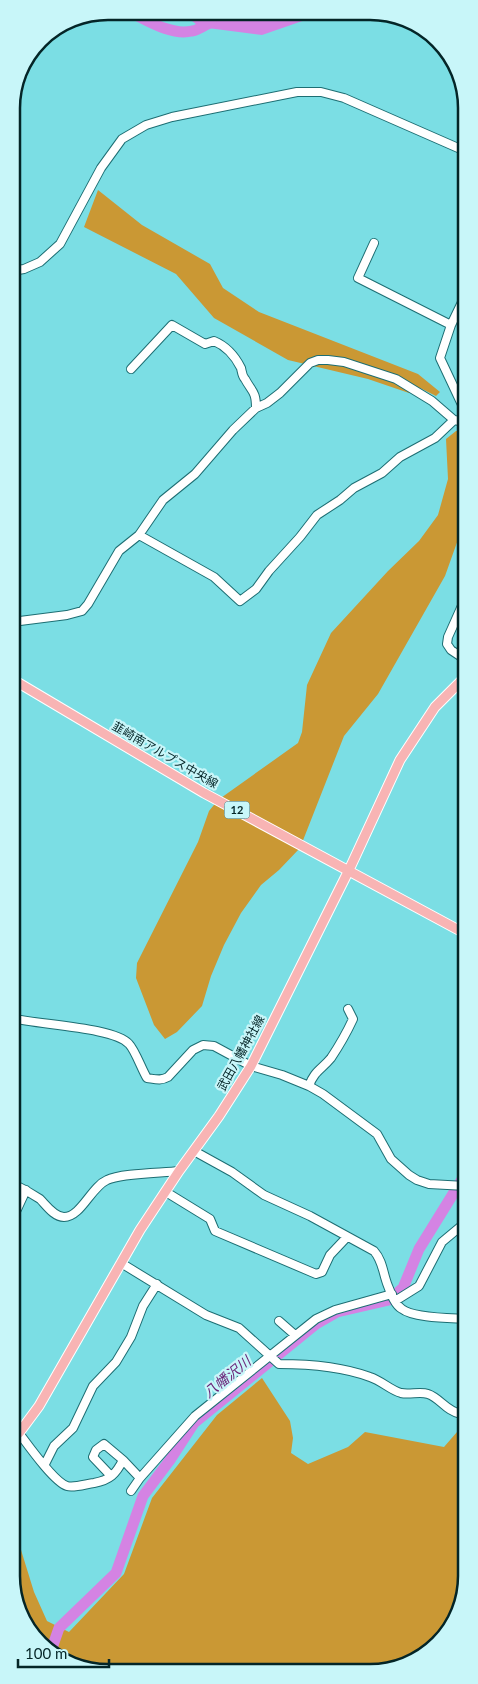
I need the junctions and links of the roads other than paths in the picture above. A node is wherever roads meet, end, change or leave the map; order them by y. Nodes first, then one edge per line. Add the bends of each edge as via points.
1 (458, 148) edge
2 (374, 242) dead end
3 (20, 270) edge
4 (458, 310) edge
5 (451, 325) junction
6 (131, 369) dead end
7 (458, 396) edge
8 (256, 408) junction
9 (454, 420) junction
10 (458, 421) edge
11 (139, 535) junction
12 (458, 616) edge
13 (20, 621) edge
14 (458, 655) edge
15 (20, 684) edge
16 (458, 684) edge
17 (349, 870) junction
18 (458, 930) edge
19 (348, 1009) dead end
20 (20, 1021) edge
21 (251, 1066) junction
22 (309, 1086) junction
23 (194, 1151) junction
24 (180, 1171) junction
25 (458, 1185) edge
26 (20, 1187) edge
27 (26, 1190) junction
28 (166, 1192) junction
29 (20, 1203) edge
30 (458, 1229) edge
31 (347, 1237) junction
32 (121, 1263) junction
33 (157, 1284) junction
34 (393, 1297) junction
35 (458, 1319) edge
36 (278, 1321) dead end
37 (294, 1335) junction
38 (272, 1357) junction
39 (458, 1413) edge
40 (20, 1433) edge
41 (20, 1435) edge
42 (123, 1460) junction
43 (44, 1464) junction
44 (111, 1476) junction
45 (140, 1478) junction
46 (131, 1491) dead end

1 - 3 street via 344,98 320,92 289,93 172,117 146,125 122,139 101,168 60,244 40,262
2 - 5 street via 358,278
4 - 5 street
5 - 7 street via 440,358
6 - 8 street via 172,325 205,344 214,340 233,354 243,378 256,396
8 - 9 street via 280,393 310,363 328,360 396,379
8 - 11 street via 195,474 162,500
9 - 10 street
9 - 11 street via 435,438 400,457 382,473 354,488 317,515 256,589 240,601 214,578
11 - 13 street via 119,552 82,611
12 - 14 street via 447,644
15 - 17 main road, 韮崎南アルプス中央線 / 12 via 204,793
16 - 17 main road, 武田八幡神社線 via 435,706 400,760
17 - 18 main road, 韮崎南アルプス中央線 / 12
17 - 21 main road, 武田八幡神社線
19 - 22 street via 353,1019 350,1026 331,1057 312,1075
20 - 21 street via 111,1034 129,1043 147,1078 163,1080 168,1077 203,1044 214,1046
21 - 22 street
21 - 23 main road, 武田八幡神社線
22 - 25 street via 377,1134 392,1159 409,1175 429,1184
23 - 24 main road, 武田八幡神社線
23 - 31 street via 264,1195
24 - 27 street via 107,1180 75,1214 64,1217
24 - 28 main road, 武田八幡神社線
26 - 27 street
27 - 29 street
28 - 31 street via 210,1219 215,1231 316,1274 322,1272 330,1255
28 - 32 main road, 武田八幡神社線
30 - 34 street via 442,1242 418,1286
31 - 34 street via 379,1257
32 - 33 street
32 - 40 main road, 武田八幡神社線 via 39,1406
33 - 38 street via 206,1315 239,1328
33 - 43 street via 116,1362 93,1386 73,1428 54,1446
34 - 35 street via 403,1311
34 - 37 street via 335,1310
36 - 37 street
37 - 38 street
38 - 39 street via 279,1364 310,1364 368,1376 404,1394 428,1394
38 - 45 street via 195,1416
41 - 43 street
42 - 44 street via 118,1471
42 - 44 street via 104,1444 96,1450 93,1458
42 - 45 street
43 - 44 street via 55,1479 67,1486 101,1482
45 - 46 street

